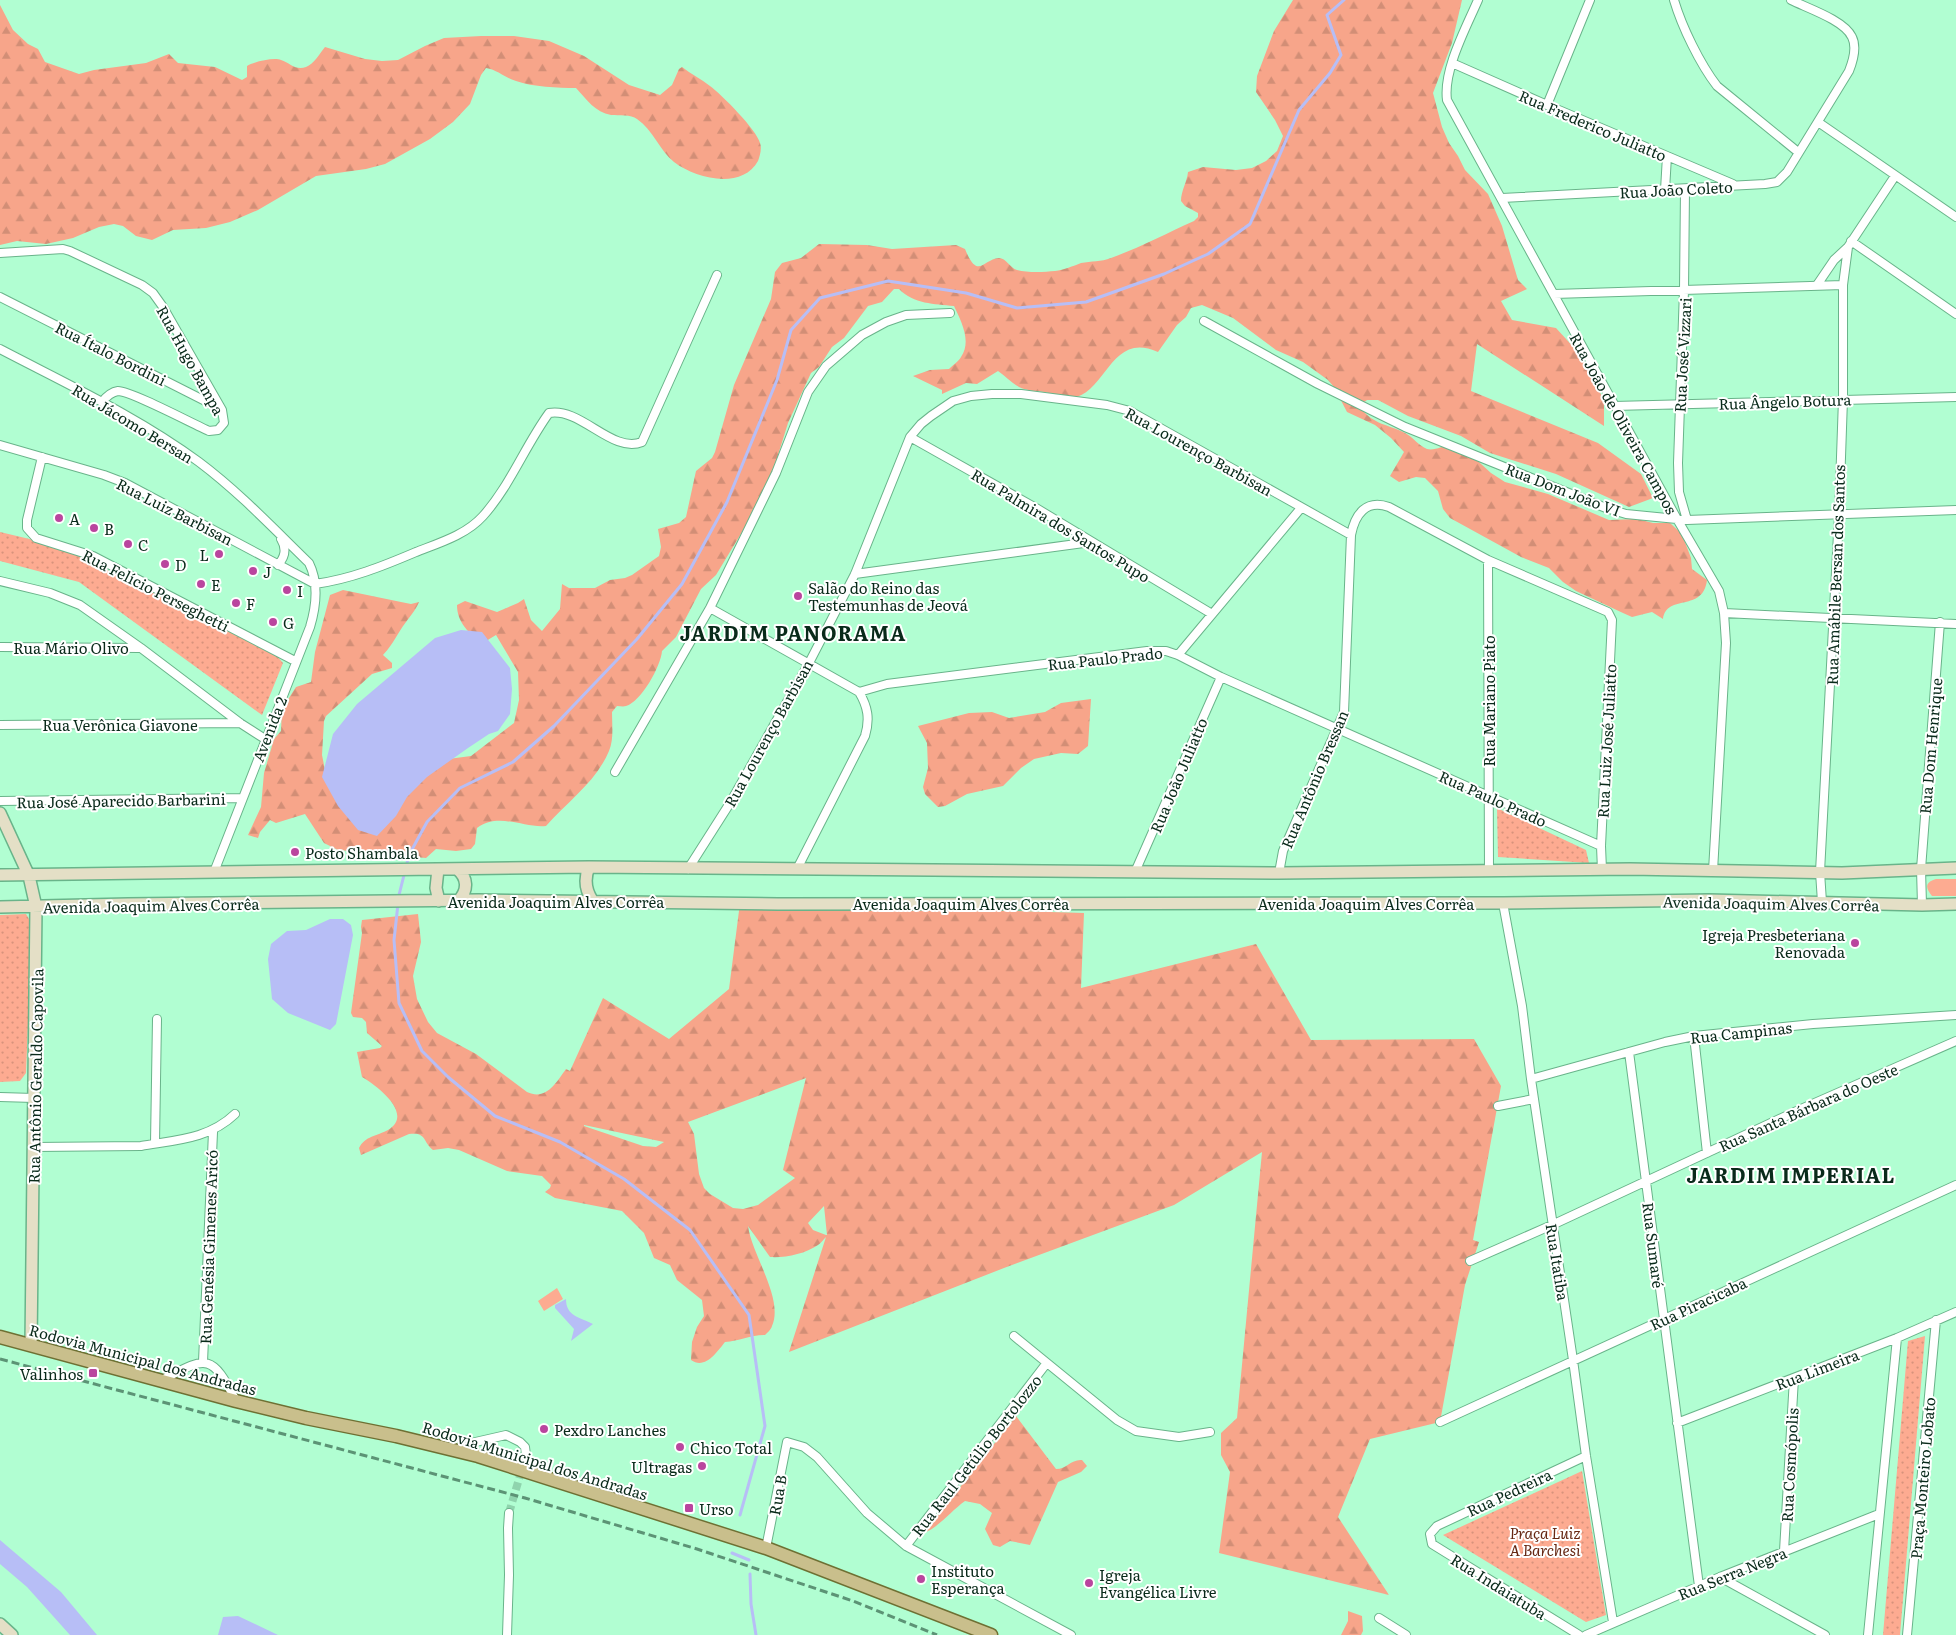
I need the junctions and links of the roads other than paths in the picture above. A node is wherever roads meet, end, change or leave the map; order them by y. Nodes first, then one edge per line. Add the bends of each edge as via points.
1 (1478, 0) edge
2 (1590, 0) edge
3 (1674, 0) edge
4 (1791, 0) edge
5 (1452, 62) junction
6 (1547, 105) junction
7 (1818, 122) junction
8 (1798, 152) junction
9 (1667, 156) junction
10 (1895, 176) junction
11 (1735, 185) junction
12 (1686, 189) junction
13 (1665, 190) junction
14 (1502, 198) junction
15 (1956, 217) edge
16 (1850, 244) junction
17 (0, 253) edge
18 (717, 275) dead end
19 (1817, 285) junction
20 (1843, 285) junction
21 (1684, 290) junction
22 (1554, 294) junction
23 (0, 297) edge
24 (950, 313) dead end
25 (1956, 314) edge
26 (1204, 321) dead end
27 (0, 349) edge
28 (1956, 397) edge
29 (1843, 399) junction
30 (102, 402) junction
31 (1679, 404) junction
32 (1614, 406) junction
33 (222, 410) junction
34 (910, 436) junction
35 (0, 445) edge
36 (42, 457) junction
37 (1301, 508) junction
38 (1956, 510) edge
39 (1839, 515) junction
40 (1677, 519) junction
41 (1686, 520) junction
42 (278, 533) junction
43 (1351, 535) junction
44 (1091, 542) junction
45 (1488, 560) junction
46 (278, 565) junction
47 (855, 574) junction
48 (0, 581) edge
49 (315, 584) junction
50 (710, 608) junction
51 (1724, 613) junction
52 (1212, 614) junction
53 (1834, 618) junction
54 (1940, 622) junction
55 (1956, 624) edge
56 (0, 647) edge
57 (141, 648) junction
58 (1178, 654) junction
59 (296, 661) junction
60 (809, 663) junction
61 (1221, 677) junction
62 (859, 692) junction
63 (240, 724) junction
64 (0, 725) edge
65 (1337, 729) junction
66 (266, 739) junction
67 (615, 772) dead end
68 (1488, 797) junction
69 (242, 798) junction
70 (0, 801) edge
71 (0, 814) edge
72 (1601, 846) junction
73 (589, 867) junction
74 (797, 868) junction
75 (1956, 868) edge
76 (438, 869) junction
77 (457, 869) junction
78 (688, 869) junction
79 (1920, 869) junction
80 (1602, 870) junction
81 (1713, 870) junction
82 (214, 872) junction
83 (1135, 872) junction
84 (1489, 872) junction
85 (1820, 872) junction
86 (1279, 873) junction
87 (0, 875) edge
88 (29, 876) junction
89 (439, 900) junction
90 (458, 900) junction
91 (592, 900) junction
92 (1822, 902) junction
93 (1503, 903) junction
94 (1956, 904) edge
95 (1922, 905) junction
96 (0, 907) edge
97 (36, 907) junction
98 (1956, 1015) edge
99 (157, 1019) dead end
100 (1694, 1036) junction
101 (1956, 1041) edge
102 (1629, 1052) junction
103 (1531, 1079) junction
104 (0, 1098) edge
105 (34, 1098) junction
106 (1534, 1099) junction
107 (1498, 1106) dead end
108 (236, 1114) dead end
109 (213, 1132) junction
110 (155, 1143) junction
111 (34, 1147) junction
112 (1707, 1153) junction
113 (1646, 1181) junction
114 (1956, 1184) edge
115 (1552, 1225) junction
116 (1470, 1261) dead end
117 (1956, 1312) edge
118 (1664, 1318) junction
119 (1936, 1320) junction
120 (1014, 1336) dead end
121 (0, 1337) edge
122 (1897, 1338) junction
123 (31, 1345) junction
124 (1574, 1360) junction
125 (203, 1362) junction
126 (1046, 1364) junction
127 (1794, 1378) junction
128 (160, 1381) junction
129 (236, 1401) junction
130 (1440, 1422) dead end
131 (1677, 1423) junction
132 (1210, 1432) dead end
133 (462, 1452) junction
134 (526, 1455) dead end
135 (1586, 1456) junction
136 (509, 1513) tunnel mouth
137 (1879, 1514) junction
138 (1432, 1530) joint
139 (906, 1546) junction
140 (766, 1548) junction
141 (1784, 1551) junction
142 (1720, 1577) junction
143 (1699, 1586) junction
144 (1379, 1618) dead end
145 (1613, 1622) junction
146 (0, 1624) edge
147 (12, 1635) edge
148 (507, 1635) edge
149 (991, 1635) edge
150 (1071, 1635) edge
151 (1406, 1635) edge
152 (1579, 1635) edge
153 (1586, 1635) edge
154 (1825, 1635) edge
155 (1868, 1635) edge
156 (1908, 1635) edge

1 - 5 street, Rua João de Oliveira Campos
2 - 6 street
3 - 8 street via 1691,41 1717,86
4 - 7 street, Rua João Coleto via 1833,20 1853,38 1854,53 1849,71
5 - 6 street, Rua Frederico Juliatto
5 - 14 street, Rua João de Oliveira Campos via 1446,92 1448,100
6 - 9 street, Rua Frederico Juliatto
7 - 8 street, Rua João Coleto
7 - 10 street
8 - 11 street, Rua João Coleto via 1787,172 1776,182
9 - 11 street, Rua Frederico Juliatto
9 - 13 street
10 - 15 street
10 - 16 street
11 - 12 street, Rua João Coleto
12 - 13 street, Rua João Coleto
12 - 21 street, Rua José Vizzari
13 - 14 street, Rua João Coleto
14 - 22 street, Rua João de Oliveira Campos
16 - 19 street
16 - 20 street, Rua Amábile Bersan dos Santos
16 - 25 street
17 - 33 street, Rua Hugo Bampa via 63,249 142,285 163,306
18 - 49 street via 642,442 623,442 569,414 549,413 493,504 472,526 453,537 360,574
19 - 20 street
19 - 21 street
20 - 29 street, Rua Amábile Bersan dos Santos
21 - 22 street
21 - 31 street, Rua José Vizzari
22 - 32 street, Rua João de Oliveira Campos
23 - 33 street, Rua Ítalo Bordini
24 - 50 street via 906,315 886,322 862,335 826,366 808,392 776,473
26 - 40 street, Rua Dom João VI via 1404,427 1606,508 1626,514
27 - 30 street, Rua Jácomo Bersan
28 - 29 street, Rua Ângelo Botura
29 - 31 street, Rua Ângelo Botura
29 - 39 street, Rua Amábile Bersan dos Santos
30 - 33 street, Rua Hugo Bampa via 112,392 119,391 209,431 218,430 224,423
30 - 42 street, Rua Jácomo Bersan via 201,464
31 - 32 street, Rua Ângelo Botura
31 - 41 street, Rua José Vizzari via 1678,492
32 - 40 street, Rua João de Oliveira Campos
34 - 37 street, Rua Lourenço Barbisan via 935,413 971,396 1021,394 1114,407 1130,411
34 - 44 street, Rua Palmira dos Santos Pupo
34 - 47 street, Rua Lourenço Barbisan
35 - 36 street, Rua Luiz Barbisan
36 - 46 street, Rua Luiz Barbisan via 125,483
36 - 59 street, Rua Felício Perseghetti via 27,520 27,528 36,538 93,556
37 - 43 street, Rua Lourenço Barbisan
37 - 52 street
38 - 39 street, Rua Dom João VI
39 - 41 street, Rua Dom João VI
39 - 53 street, Rua Amábile Bersan dos Santos
40 - 41 street, Rua Dom João VI
40 - 51 street, Rua João de Oliveira Campos via 1719,591
42 - 46 street via 285,551
42 - 49 street, Rua Jácomo Bersan via 309,564
43 - 45 street via 1359,513 1370,506 1384,505
43 - 65 street, Rua Antônio Bressan via 1346,699
44 - 47 street
44 - 52 street, Rua Palmira dos Santos Pupo
45 - 68 street, Rua Mariano Piato
45 - 72 street, Rua Luiz José Juliatto via 1608,612 1612,620
46 - 49 street, Rua Luiz Barbisan
47 - 60 street, Rua Lourenço Barbisan
48 - 57 street via 80,605
49 - 59 street, Avenida 2 via 314,612
50 - 60 street
50 - 67 street
51 - 53 street
51 - 81 street, Rua João de Oliveira Campos via 1726,643
52 - 58 street
53 - 54 street
53 - 85 street, Rua Amábile Bersan dos Santos
54 - 55 street
54 - 79 street, Rua Dom Henrique
56 - 57 street, Rua Mário Olivo
57 - 63 street
58 - 61 street, Rua Paulo Prado
58 - 62 street, Rua Paulo Prado via 1147,651 887,684
59 - 66 street, Avenida 2
60 - 62 street
60 - 78 street, Rua Lourenço Barbisan via 730,803
61 - 65 street, Rua Paulo Prado
61 - 83 street, Rua João Juliatto
62 - 74 street via 868,713 865,736
63 - 64 street, Rua Verônica Giavone
63 - 66 street
65 - 68 street, Rua Paulo Prado
65 - 86 street, Rua Antônio Bressan via 1282,850
66 - 69 street, Avenida 2
68 - 72 street, Rua Paulo Prado
68 - 84 street, Rua Mariano Piato
69 - 70 street, Rua José Aparecido Barbarini
69 - 82 street, Avenida 2
71 - 88 main road, Rua Antônio Geraldo Capovila
72 - 80 street, Rua Luiz José Juliatto
73 - 77 main road, Avenida Joaquim Alves Corrêa
73 - 78 main road, Avenida Joaquim Alves Corrêa
73 - 91 main road via 586,888
74 - 78 main road, Avenida Joaquim Alves Corrêa
74 - 83 main road, Avenida Joaquim Alves Corrêa
75 - 79 main road, Avenida Joaquim Alves Corrêa
76 - 77 main road, Avenida Joaquim Alves Corrêa
76 - 82 main road, Avenida Joaquim Alves Corrêa
76 - 89 main road via 436,888
77 - 90 main road via 466,884 463,896
79 - 85 main road, Avenida Joaquim Alves Corrêa
79 - 95 street
80 - 81 main road, Avenida Joaquim Alves Corrêa
80 - 84 main road, Avenida Joaquim Alves Corrêa
81 - 85 main road, Avenida Joaquim Alves Corrêa
82 - 88 main road, Avenida Joaquim Alves Corrêa
83 - 86 main road, Avenida Joaquim Alves Corrêa
84 - 86 main road, Avenida Joaquim Alves Corrêa
85 - 92 street, Rua Amábile Bersan dos Santos
87 - 88 main road, Avenida Joaquim Alves Corrêa
88 - 97 main road, Rua Antônio Geraldo Capovila
89 - 90 main road, Avenida Joaquim Alves Corrêa
89 - 97 main road, Avenida Joaquim Alves Corrêa
90 - 91 main road, Avenida Joaquim Alves Corrêa
91 - 93 main road, Avenida Joaquim Alves Corrêa via 778,904
92 - 93 main road, Avenida Joaquim Alves Corrêa
92 - 95 main road, Avenida Joaquim Alves Corrêa
93 - 103 street, Rua Itatiba via 1522,1006
94 - 95 main road, Avenida Joaquim Alves Corrêa
96 - 97 main road, Avenida Joaquim Alves Corrêa
97 - 105 main road, Rua Antônio Geraldo Capovila
98 - 100 street, Rua Campinas
99 - 110 street
100 - 102 street, Rua Campinas
100 - 112 street
101 - 112 street, Rua Santa Bárbara do Oeste
102 - 103 street, Rua Campinas
102 - 113 street, Rua Sumaré
103 - 106 street, Rua Itatiba
104 - 105 street
105 - 111 main road, Rua Antônio Geraldo Capovila
106 - 107 street
106 - 115 street, Rua Itatiba
108 - 109 street
109 - 110 street
109 - 125 street, Rua Genésia Gimenes Aricó
110 - 111 street via 141,1146
111 - 123 main road, Rua Antônio Geraldo Capovila
112 - 113 street, Rua Santa Bárbara do Oeste
113 - 115 street, Rua Santa Bárbara do Oeste
113 - 118 street, Rua Sumaré
114 - 118 street, Rua Piracicaba
115 - 116 street, Rua Santa Bárbara do Oeste
115 - 124 street, Rua Itatiba
117 - 119 street, Rua Limeira
118 - 124 street, Rua Piracicaba
118 - 131 street, Rua Sumaré
119 - 122 street, Rua Limeira
119 - 156 street, Praça Monteiro Lobato
120 - 126 street
121 - 123 main road, Rodovia Municipal dos Andradas
122 - 127 street, Rua Limeira
122 - 137 street
123 - 128 main road, Rodovia Municipal dos Andradas
124 - 130 street, Rua Piracicaba
124 - 135 street, Rua Itatiba
125 - 128 street via 190,1364
125 - 129 street via 220,1372
126 - 132 street via 1117,1420 1136,1431 1179,1437
126 - 139 street, Rua Raul Getúlio Bortolozzo
127 - 131 street, Rua Limeira
127 - 141 street, Rua Cosmópolis
128 - 129 main road, Rodovia Municipal dos Andradas
129 - 133 main road, Rodovia Municipal dos Andradas
131 - 143 street, Rua Sumaré
133 - 134 street via 471,1444 506,1435 525,1447
133 - 140 main road, Rodovia Municipal dos Andradas
135 - 138 street, Rua Pedreira
135 - 145 street, Rua Itatiba
136 - 148 street
137 - 141 street, Rua Serra Negra
137 - 155 street
138 - 152 street, Rua Indaiatuba via 1432,1544
139 - 140 street, Rua B via 867,1513 817,1456 804,1447 787,1442
139 - 150 street
140 - 149 main road, Rodovia Municipal dos Andradas
141 - 142 street, Rua Serra Negra
142 - 143 street, Rua Serra Negra
142 - 154 street
143 - 145 street, Rua Serra Negra
144 - 151 street
145 - 153 street, Rua Serra Negra
146 - 147 main road

